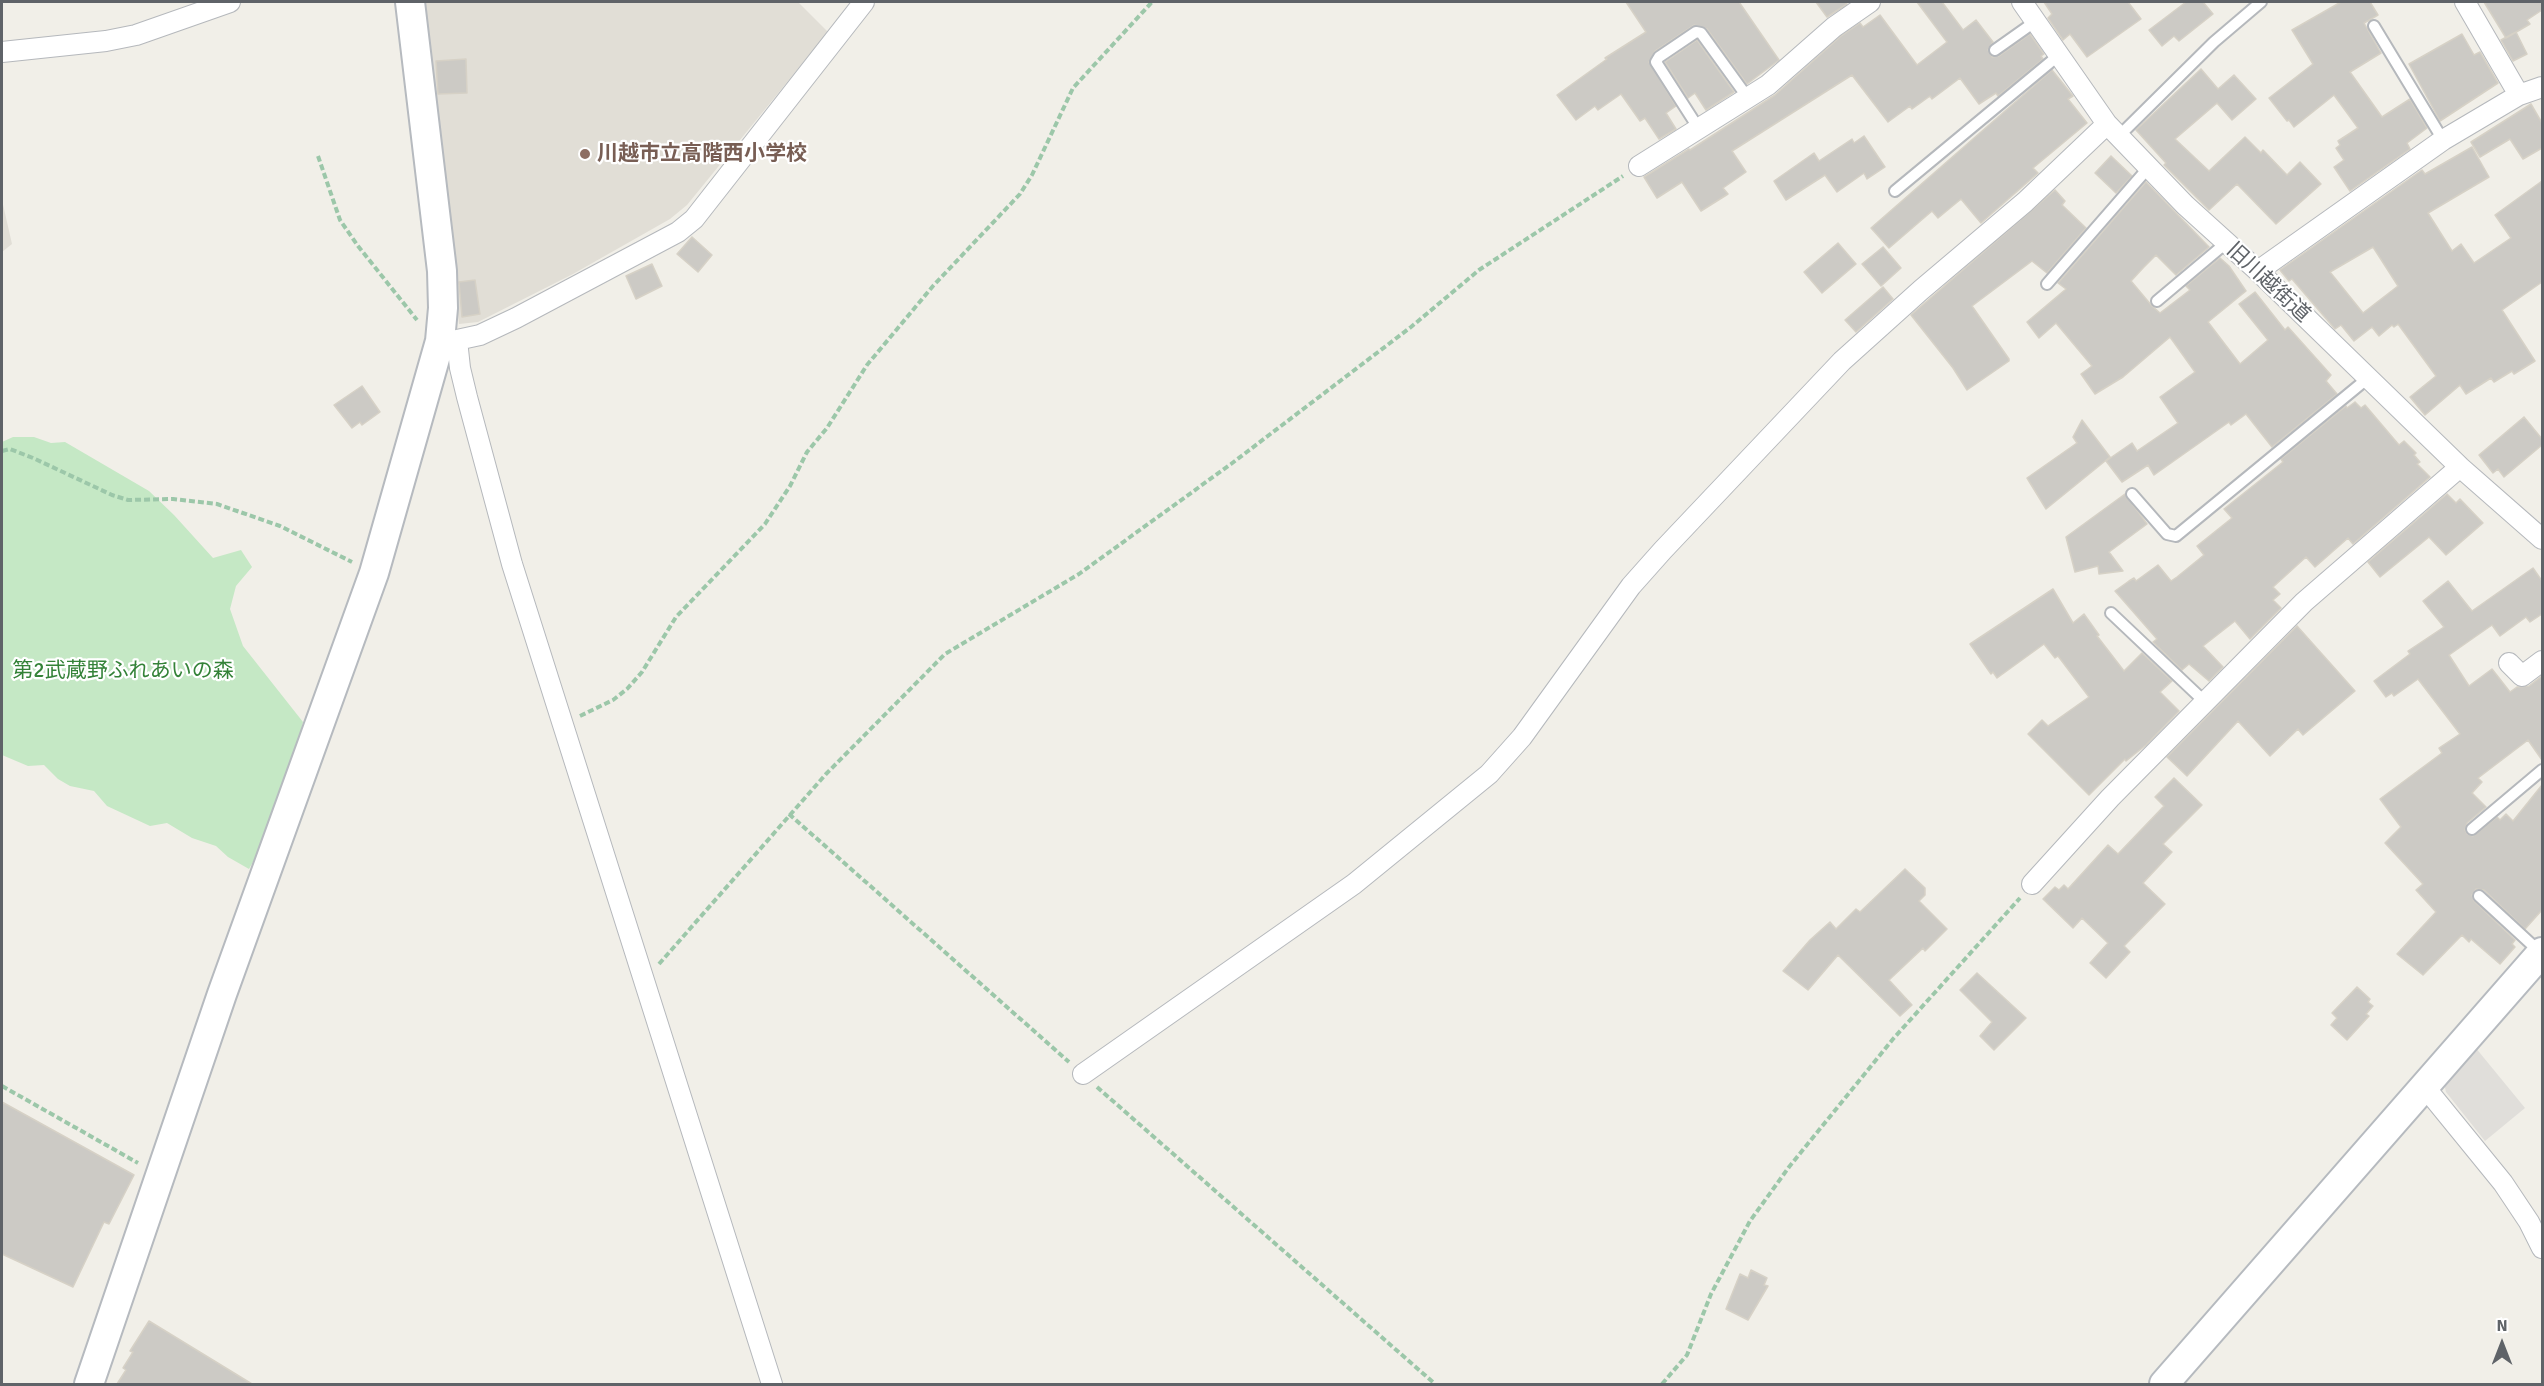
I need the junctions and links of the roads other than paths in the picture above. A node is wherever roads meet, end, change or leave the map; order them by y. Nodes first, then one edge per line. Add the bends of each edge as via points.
1 (230, 2) edge
2 (410, 2) edge
3 (864, 2) edge
4 (1870, 2) edge
5 (2022, 2) edge
6 (2262, 2) edge
7 (2464, 2) edge
8 (2036, 21) junction
9 (2374, 26) dead end
10 (1995, 50) dead end
11 (2, 51) edge
12 (2059, 55) junction
13 (2535, 92) edge
14 (1748, 98) junction
15 (1699, 129) junction
16 (2113, 130) junction
17 (2443, 140) junction
18 (1639, 166) road end
19 (2149, 167) junction
20 (1895, 191) dead end
21 (2226, 243) junction
22 (2258, 271) junction
23 (2047, 284) dead end
24 (2157, 301) dead end
25 (449, 340) junction
26 (2368, 378) junction
27 (2460, 467) junction
28 (2132, 494) dead end
29 (2542, 539) edge
30 (2111, 613) dead end
31 (2542, 661) edge
32 (2509, 663) dead end
33 (2205, 702) junction
34 (2542, 770) edge
35 (2472, 829) dead end
36 (2032, 884) road end
37 (2479, 896) dead end
38 (2542, 953) edge
39 (1083, 1074) road end
40 (2424, 1086) junction
41 (2542, 1248) edge
42 (89, 1384) edge
43 (772, 1384) edge
44 (2164, 1384) edge

1 - 11 street via 136,35
2 - 25 street
3 - 25 street via 694,219 678,232 516,318 480,335
4 - 14 street
5 - 8 street, 旧川越街道
6 - 16 lane
7 - 13 street
8 - 10 lane
8 - 12 street, 旧川越街道
9 - 17 lane
12 - 16 street, 旧川越街道
12 - 20 lane
13 - 17 street
14 - 15 street
14 - 15 lane via 1701,33 1696,32 1656,62
15 - 18 street
16 - 19 street, 旧川越街道
16 - 39 street via 1842,361 1624,595 1522,737 1489,774 1354,884
17 - 22 street
19 - 21 street, 旧川越街道
19 - 23 lane
21 - 22 street, 旧川越街道
21 - 24 lane
22 - 26 street, 旧川越街道
25 - 42 street via 374,573 222,994
25 - 43 street via 460,368 512,564
26 - 27 street, 旧川越街道
26 - 28 lane via 2176,536 2167,534
27 - 29 street, 旧川越街道
27 - 33 street via 2304,602
30 - 33 lane
31 - 32 street via 2522,676
33 - 36 street
34 - 35 lane
37 - 38 lane
38 - 40 street
40 - 41 street via 2503,1183
40 - 44 street

